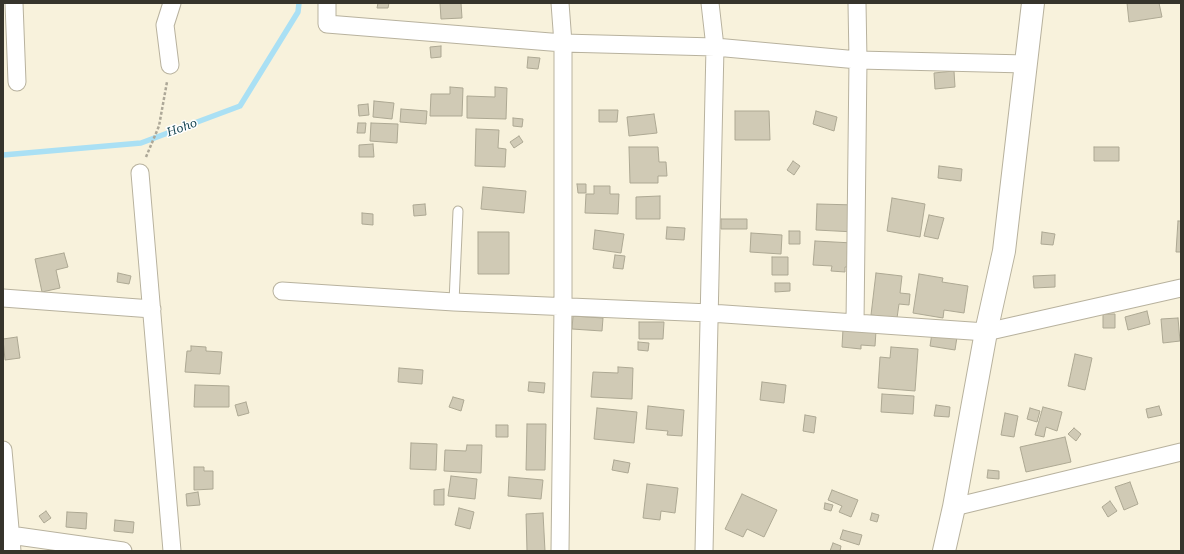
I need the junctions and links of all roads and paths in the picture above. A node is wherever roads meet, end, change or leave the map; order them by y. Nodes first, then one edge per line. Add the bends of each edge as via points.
1 (14, 3) edge
2 (172, 3) edge
3 (327, 3) edge
4 (560, 3) edge
5 (710, 3) edge
6 (857, 3) edge
7 (1033, 3) edge
8 (563, 43) junction
9 (715, 47) junction
10 (858, 60) junction
11 (1026, 64) junction
12 (170, 65) joint
13 (17, 82) dead end
14 (150, 145) dead end
15 (140, 173) dead end
16 (458, 212) dead end
17 (1181, 288) edge
18 (282, 291) dead end
19 (3, 298) edge
20 (454, 302) junction
21 (563, 306) junction
22 (152, 309) junction
23 (710, 314) junction
24 (855, 323) junction
25 (986, 332) junction
26 (3, 450) edge
27 (1181, 452) edge
28 (954, 506) junction
29 (9, 540) edge
30 (123, 551) edge
31 (172, 551) edge
32 (560, 551) edge
33 (704, 551) edge
34 (944, 551) edge

1 - 13 street
2 - 12 street via 165,26
3 - 8 street via 327,24
4 - 8 street
5 - 9 street
6 - 10 street
7 - 11 main road
8 - 9 street
8 - 21 street
9 - 10 street
9 - 23 street
10 - 11 street
10 - 24 street
11 - 25 main road via 1004,251
12 - 14 path via 159,126
15 - 22 street
16 - 20 lane
17 - 25 street
18 - 20 street
19 - 22 street
20 - 21 street
21 - 23 street
21 - 32 street
22 - 31 street
23 - 24 street
23 - 33 street
24 - 25 street
25 - 28 main road
26 - 29 street
27 - 28 street
28 - 34 main road
29 - 30 street

